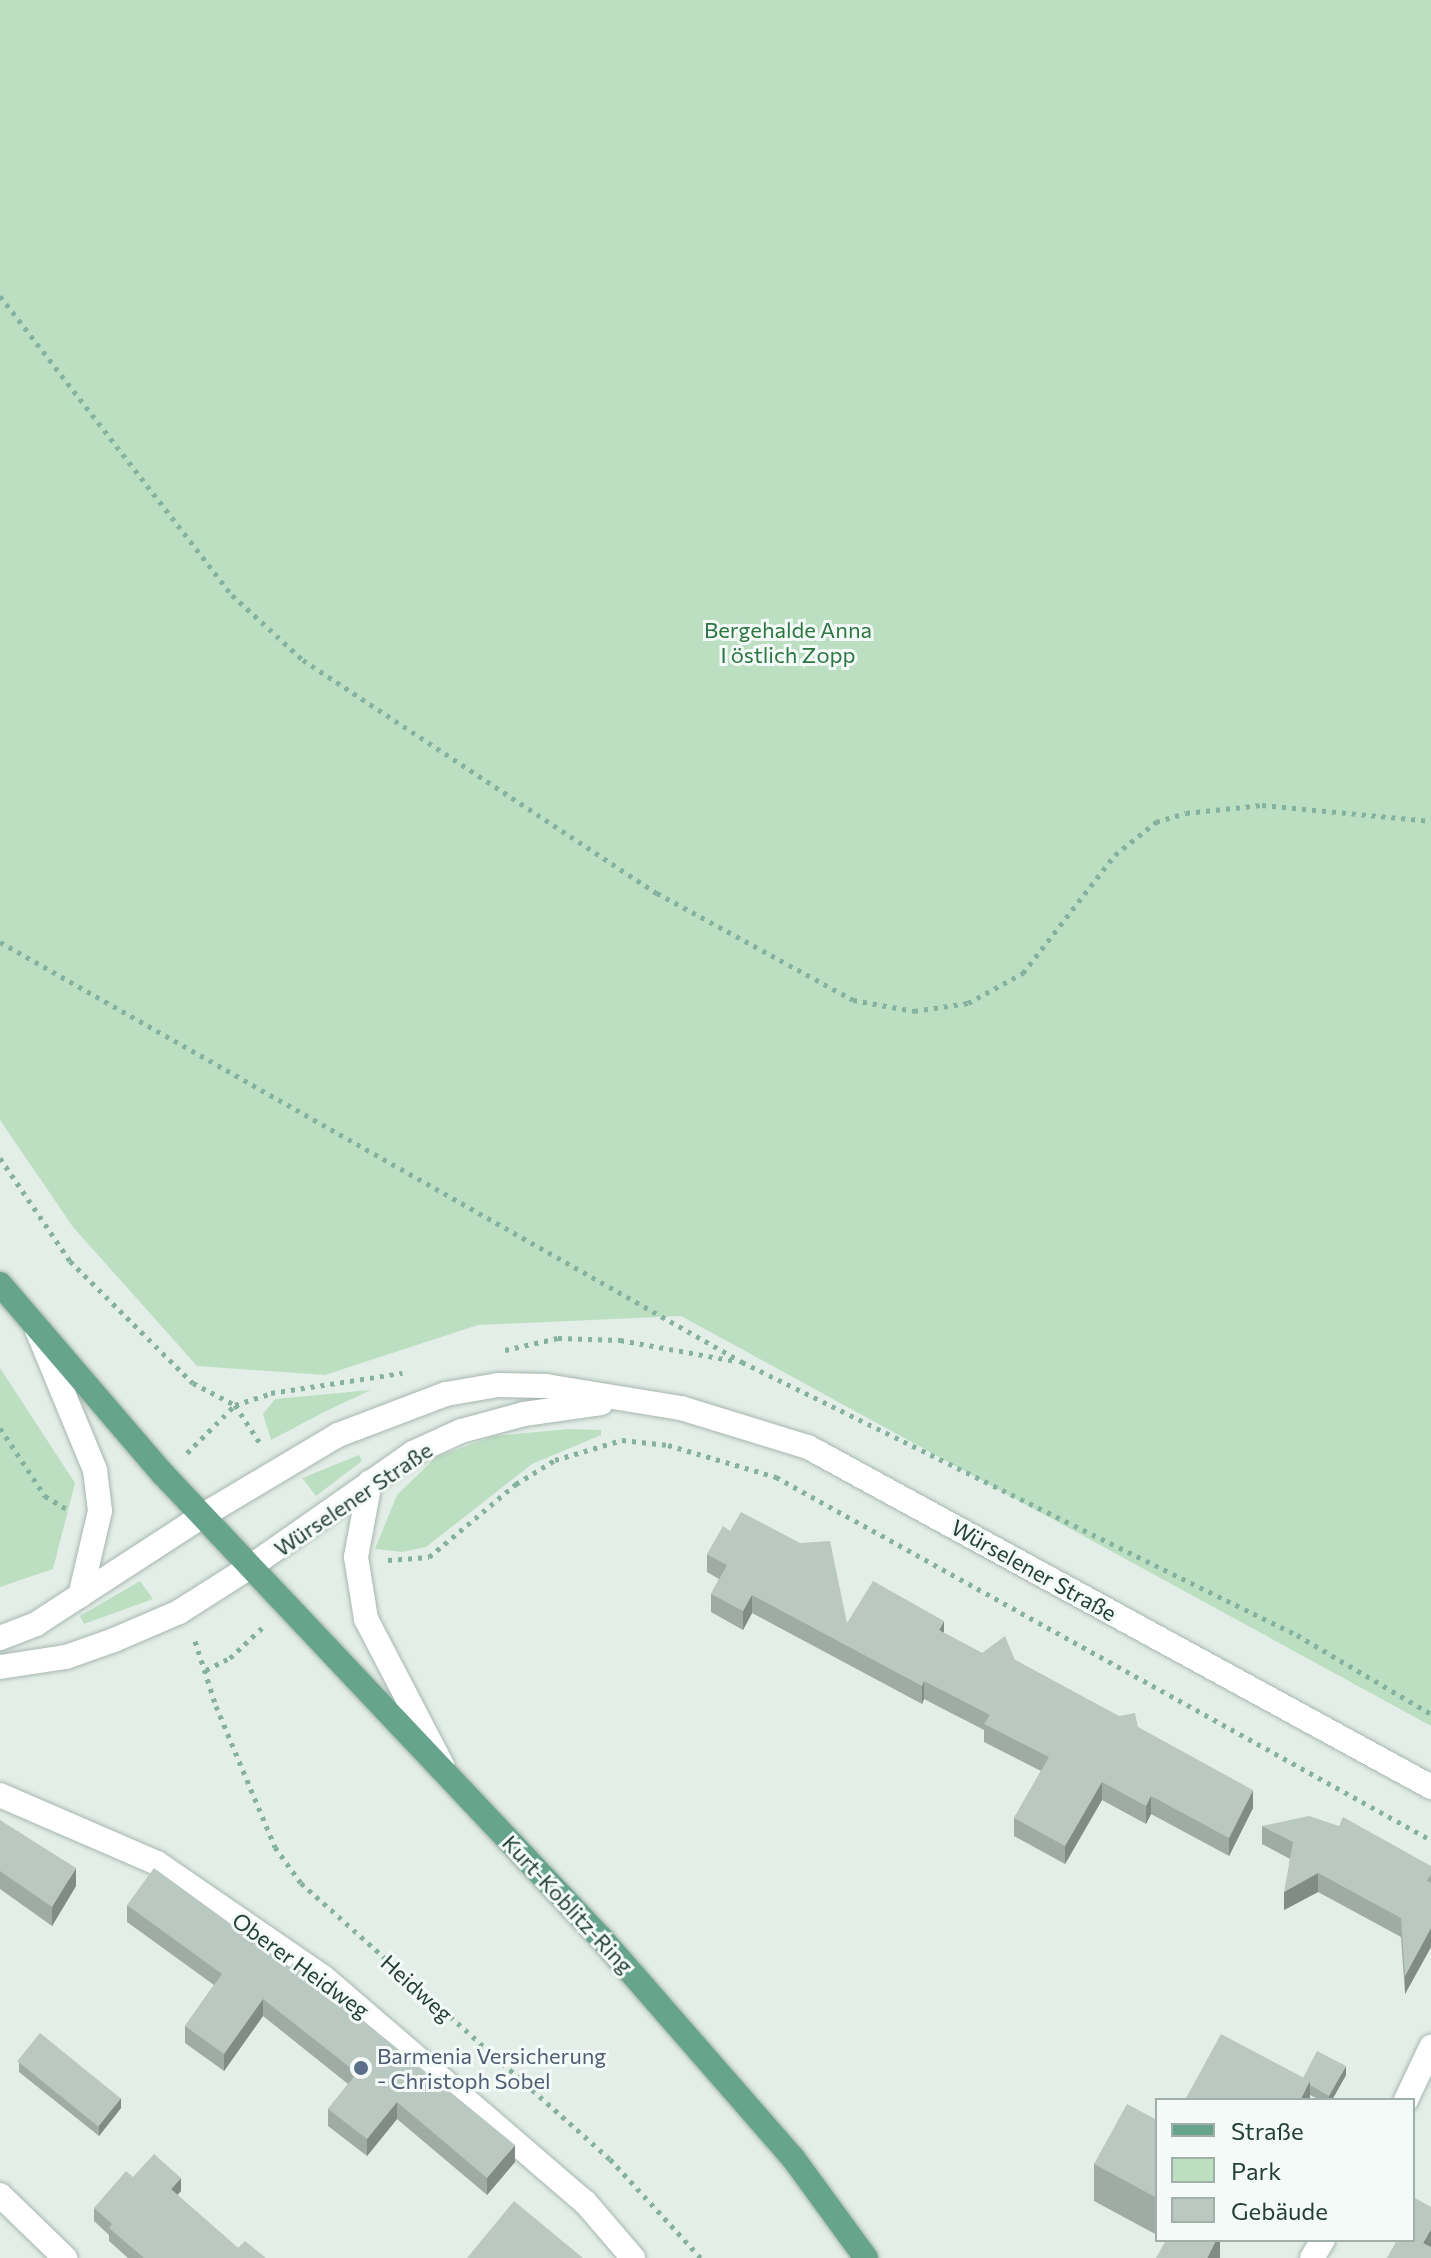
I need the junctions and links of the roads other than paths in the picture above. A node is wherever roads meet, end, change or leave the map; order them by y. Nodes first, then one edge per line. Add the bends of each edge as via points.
1 (0, 1284) edge
2 (36, 1327) junction
3 (619, 1401) junction
4 (370, 1482) junction
5 (202, 1516) junction
6 (250, 1567) junction
7 (80, 1596) junction
8 (0, 1638) edge
9 (0, 1667) edge
10 (447, 1774) junction
11 (1431, 1787) edge
12 (0, 1795) edge
13 (1431, 2047) edge
14 (1407, 2098) edge
15 (0, 2195) edge
16 (65, 2258) edge
17 (633, 2258) edge
18 (866, 2258) edge

1 - 2 main road, Würselener Straße
2 - 5 main road, Würselener Straße
2 - 7 main road via 95,1470 100,1511
3 - 4 main road, Würselener Straße via 524,1414 461,1431 413,1453
3 - 5 main road, Würselener Straße via 530,1386 498,1385 446,1394 338,1435
3 - 11 main road, Würselener Straße via 681,1408 808,1447
4 - 6 main road, Würselener Straße via 317,1525
4 - 10 main road via 356,1557 366,1619
5 - 6 main road, Würselener Straße
5 - 7 main road
6 - 9 main road via 179,1612 114,1640 66,1657
6 - 10 main road, Kurt-Koblitz-Ring
7 - 8 main road via 36,1624
10 - 18 main road, Kurt-Koblitz-Ring via 601,1938 783,2146
12 - 17 main road, Oberer Heidweg via 157,1863 323,1977 585,2202
13 - 14 main road
15 - 16 main road

